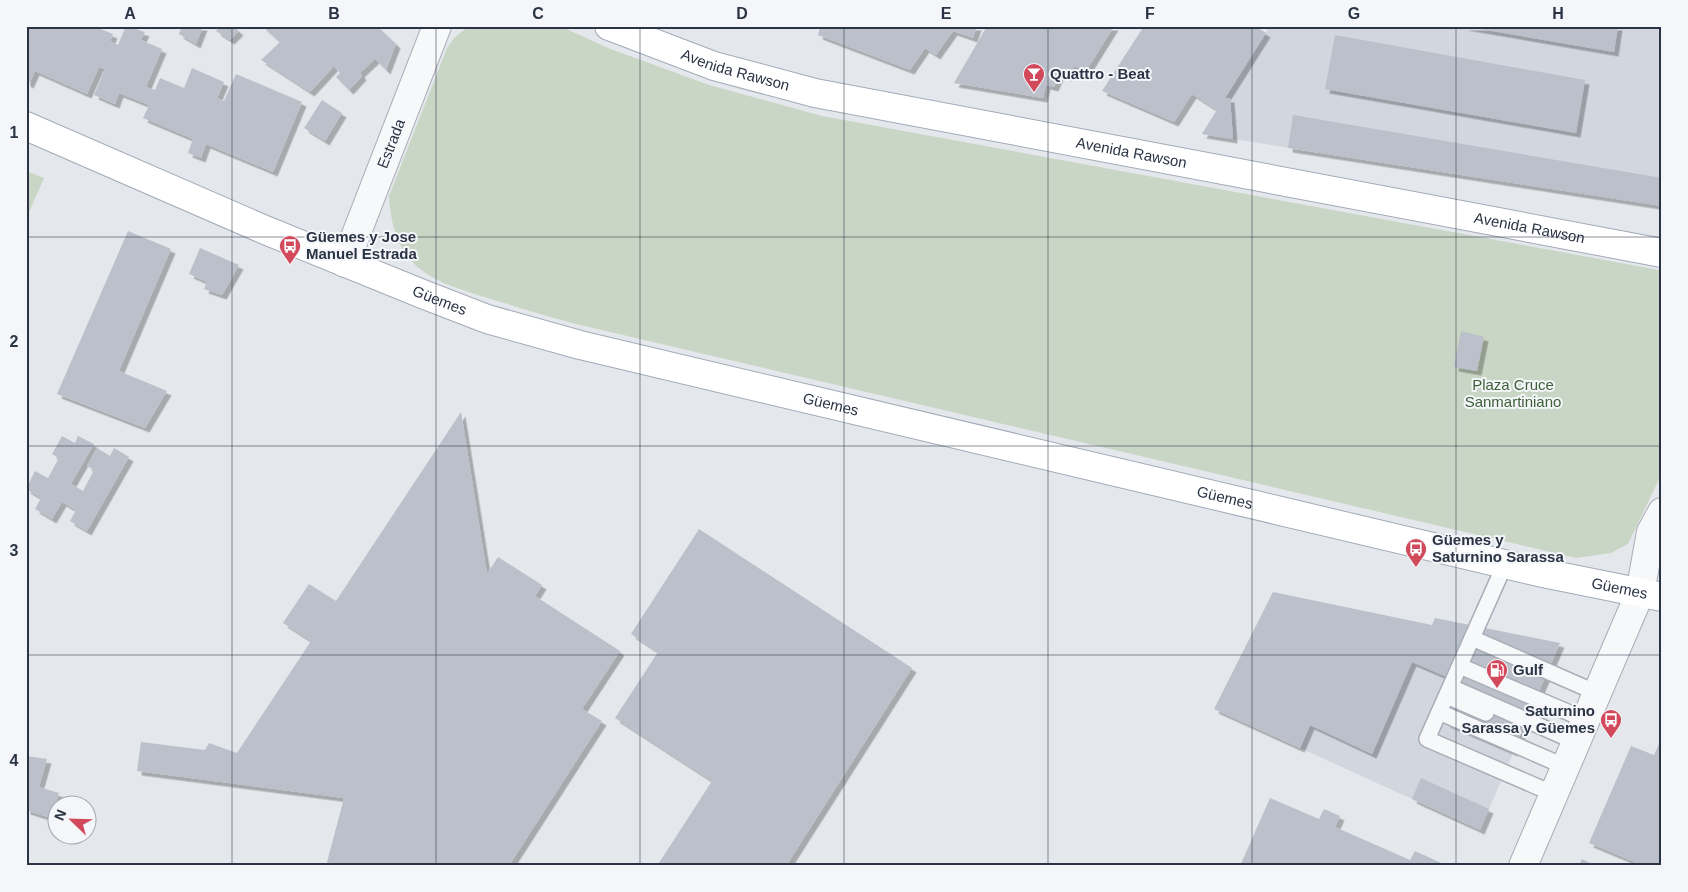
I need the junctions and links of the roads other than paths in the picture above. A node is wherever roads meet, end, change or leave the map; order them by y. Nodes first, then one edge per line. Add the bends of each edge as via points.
1 (437, 26) edge
2 (609, 26) edge
3 (26, 126) edge
4 (1662, 253) edge
5 (345, 263) junction
6 (1662, 512) edge
7 (1505, 564) junction
8 (1662, 571) edge
9 (1651, 595) edge
10 (1472, 638) junction
11 (1462, 661) junction
12 (1449, 692) junction
13 (1439, 712) junction
14 (1581, 731) junction
15 (1554, 794) junction
16 (1523, 866) edge

1 - 5 street, Estrada
2 - 4 main road, Avenida Rawson via 714,66 815,93
3 - 5 main road, Güemes
5 - 7 main road, Güemes via 487,319 580,345
6 - 9 street via 1651,532
7 - 9 main road, Güemes
7 - 10 lane
8 - 9 street
9 - 14 street
10 - 11 lane
10 - 14 lane
11 - 12 lane
11 - 14 lane
12 - 13 lane
12 - 14 lane
13 - 14 lane
13 - 15 lane via 1427,739
14 - 15 street
15 - 16 street

